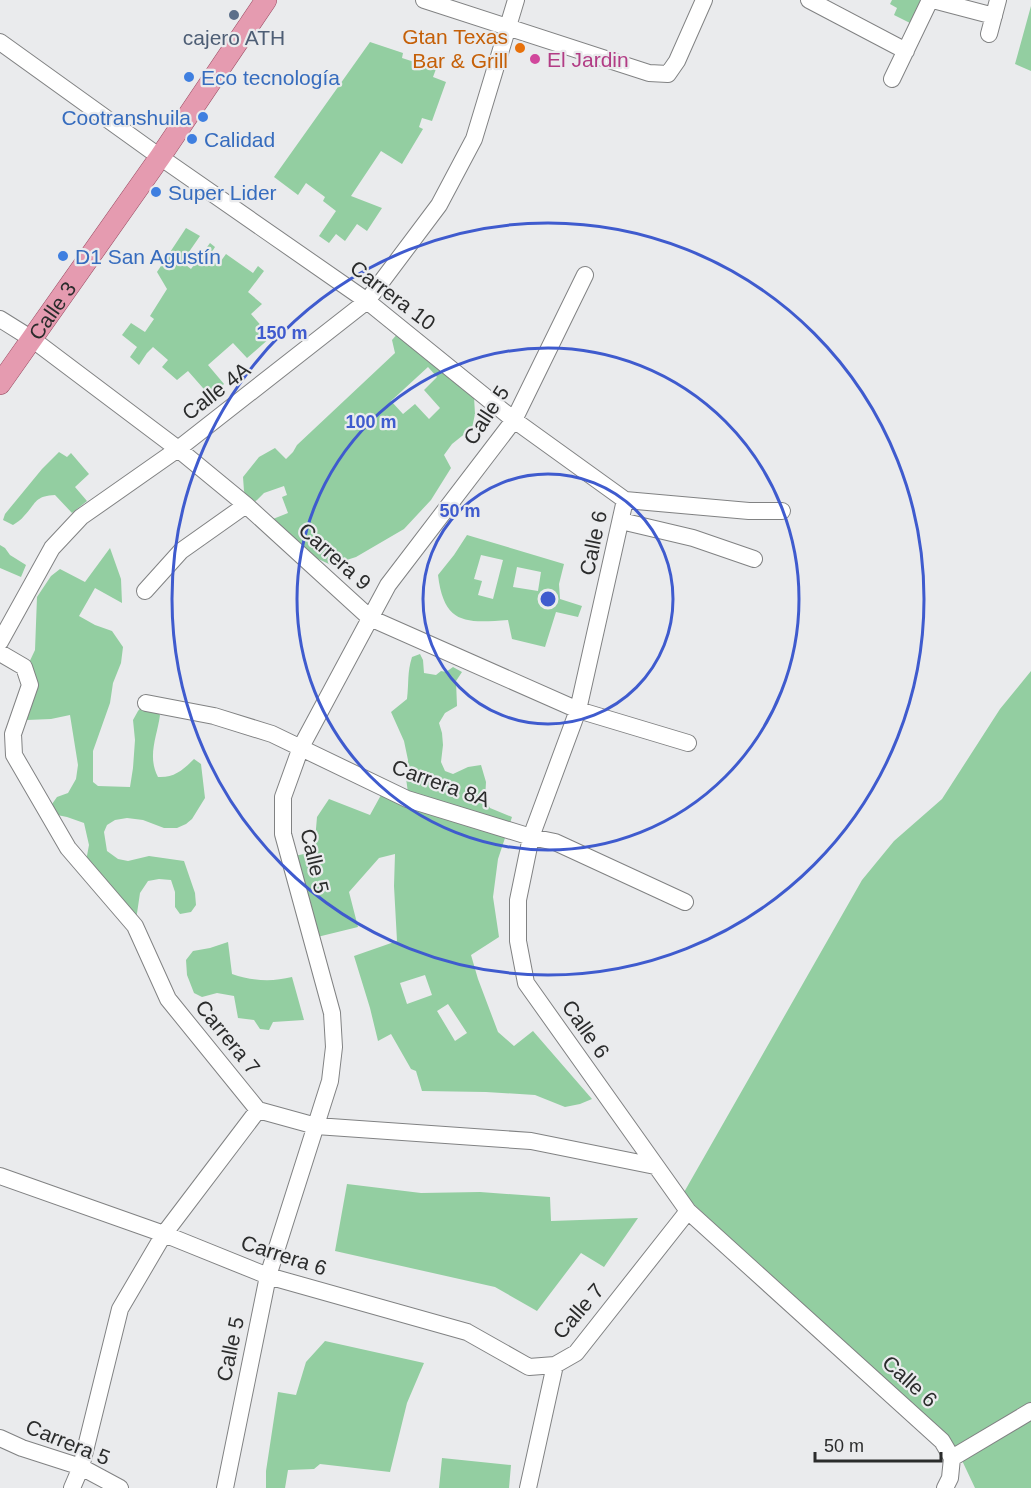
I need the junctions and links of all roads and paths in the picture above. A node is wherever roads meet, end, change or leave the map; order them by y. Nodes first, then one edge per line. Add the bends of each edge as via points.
1 (266, 0) edge
2 (424, 0) edge
3 (516, 0) edge
4 (704, 0) edge
5 (809, 0) edge
6 (932, 0) edge
7 (996, 8) edge
8 (508, 27) junction
9 (989, 34) dead end
10 (0, 42) edge
11 (906, 51) junction
12 (892, 80) dead end
13 (160, 157) junction
14 (585, 275) dead end
15 (367, 301) junction
16 (0, 318) edge
17 (32, 339) junction
18 (0, 384) edge
19 (514, 420) junction
20 (178, 449) junction
21 (625, 500) junction
22 (246, 505) junction
23 (782, 511) dead end
24 (621, 522) junction
25 (754, 559) dead end
26 (145, 591) dead end
27 (370, 618) junction
28 (0, 642) edge
29 (0, 653) edge
30 (146, 703) dead end
31 (578, 710) junction
32 (688, 743) dead end
33 (301, 747) junction
34 (531, 837) junction
35 (685, 902) dead end
36 (258, 1110) junction
37 (316, 1126) junction
38 (655, 1166) junction
39 (0, 1176) edge
40 (688, 1211) junction
41 (164, 1234) junction
42 (268, 1276) junction
43 (555, 1365) junction
44 (1031, 1411) edge
45 (0, 1438) edge
46 (951, 1458) junction
47 (81, 1467) junction
48 (72, 1488) edge
49 (120, 1488) edge
50 (225, 1488) edge
51 (528, 1488) edge
52 (945, 1488) edge

1 - 13 main road, Calle 3
2 - 8 street
3 - 8 street, Calle 4A
4 - 8 street via 668,74 649,73
5 - 11 street
6 - 7 street
6 - 11 street
7 - 9 street
8 - 15 street, Calle 4A via 474,140 439,206
10 - 13 street, Carrera 10
11 - 12 street
13 - 15 street, Carrera 10
13 - 17 main road, Calle 3
14 - 19 street, Calle 5
15 - 19 street, Carrera 10
15 - 20 street, Calle 4A
16 - 17 street, Carrera 9
17 - 18 main road, Calle 3
17 - 20 street, Carrera 9
19 - 21 street, Carrera 10
19 - 27 street, Calle 5 via 388,585
20 - 22 street, Carrera 9
20 - 28 street, Calle 4A via 81,517 52,548
21 - 23 street
21 - 24 street, Calle 6
22 - 26 street via 182,551
22 - 27 street, Carrera 9
24 - 25 street via 693,538
24 - 31 street, Calle 6
27 - 31 street, Carrera 9
27 - 33 street, Calle 5
29 - 36 street, Carrera 7 via 24,667 30,685 13,734 14,755 68,848 135,926 168,999
30 - 33 street, Carrera 8A via 214,716
31 - 32 street, Carrera 9
31 - 34 street, Calle 6
33 - 34 street, Carrera 8A via 407,799
33 - 37 street, Calle 5 via 283,797 283,834 332,1013 330,1081
34 - 35 street, Carrera 8A via 555,842
34 - 38 street, Calle 6 via 518,900 518,941 526,983
36 - 37 street
36 - 41 street
37 - 38 street via 531,1141
37 - 42 street, Calle 5
38 - 40 street, Calle 6
39 - 41 street, Carrera 6
40 - 43 street, Calle 7 via 576,1353
40 - 46 street, Calle 6 via 942,1441
41 - 42 street, Carrera 6
41 - 47 street via 120,1310
42 - 43 street, Carrera 6 via 467,1332 529,1367
42 - 50 street, Calle 5
43 - 51 street, Calle 7
44 - 46 street
45 - 47 street, Carrera 5
46 - 52 street
47 - 48 street
47 - 49 street, Carrera 5

